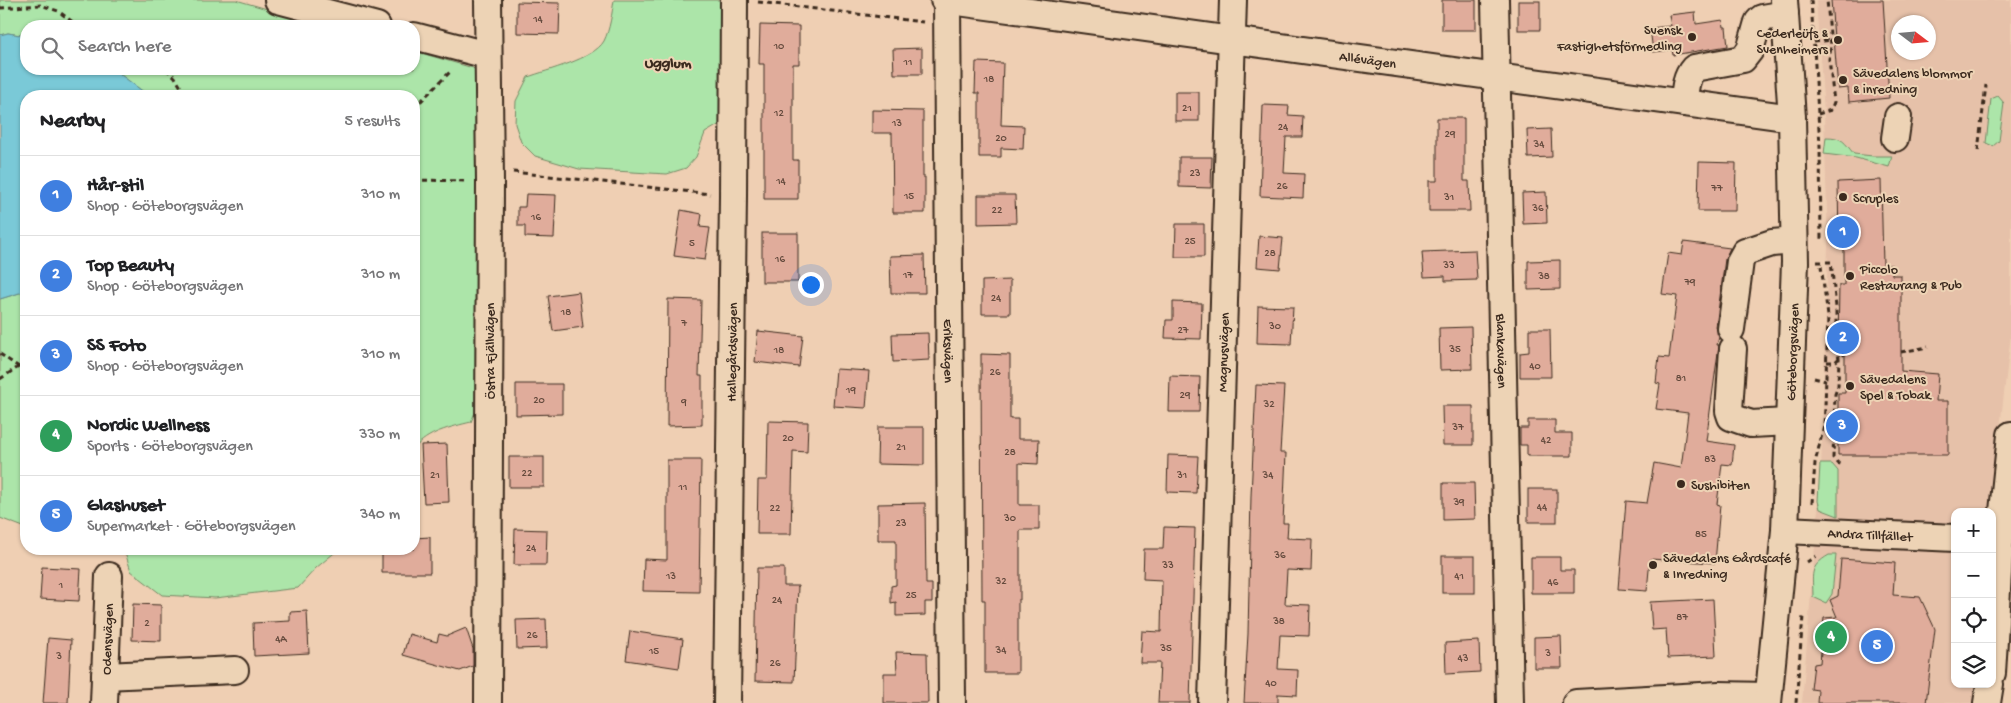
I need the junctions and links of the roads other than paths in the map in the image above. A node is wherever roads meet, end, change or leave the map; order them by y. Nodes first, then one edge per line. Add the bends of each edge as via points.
1 (278, 0) edge
2 (488, 0) edge
3 (734, 0) edge
4 (946, 0) edge
5 (1233, 0) edge
6 (1495, 0) edge
7 (1777, 11) edge
8 (354, 20) edge
9 (420, 38) edge
10 (1232, 41) junction
11 (479, 53) junction
12 (1496, 77) junction
13 (1684, 103) junction
14 (1792, 118) junction
15 (1794, 242) junction
16 (1788, 422) junction
17 (2011, 435) edge
18 (1786, 530) junction
19 (1951, 538) edge
20 (1996, 540) edge
21 (1996, 553) edge
22 (108, 576) dead end
23 (1993, 643) edge
24 (234, 670) dead end
25 (105, 676) junction
26 (1990, 688) edge
27 (1718, 699) edge
28 (1768, 699) edge
29 (104, 703) edge
30 (488, 703) edge
31 (726, 703) edge
32 (952, 703) edge
33 (1212, 703) edge
34 (1510, 703) edge
35 (1576, 703) edge
36 (1988, 703) edge

1 - 8 street
2 - 11 street, Östra Fjällvägen
3 - 31 street, Hallegårdsvägen
4 - 10 street, Allévägen
4 - 32 street, Eriksvägen
5 - 10 street, Magnusvägen
6 - 12 street, Blankavägen
7 - 13 street via 1758,22 1750,50 1743,58 1694,68 1686,82
7 - 14 street, Göteborgsvägen
9 - 11 street
10 - 12 street, Allévägen
10 - 33 street, Magnusvägen
11 - 30 street, Östra Fjällvägen via 490,175
12 - 13 street, Allévägen
12 - 34 street, Blankavägen
13 - 14 street, Allévägen
14 - 15 street, Göteborgsvägen
15 - 16 street, Göteborgsvägen
15 - 16 street via 1772,243 1745,252 1740,261 1729,411 1731,417 1751,424
16 - 18 street, Göteborgsvägen
17 - 20 street
18 - 19 street, Andra Tillfället
18 - 28 street, Göteborgsvägen
21 - 23 street
22 - 25 street, Odensvägen
24 - 25 street
25 - 29 street, Odensvägen
26 - 36 street
27 - 28 street
27 - 35 street

